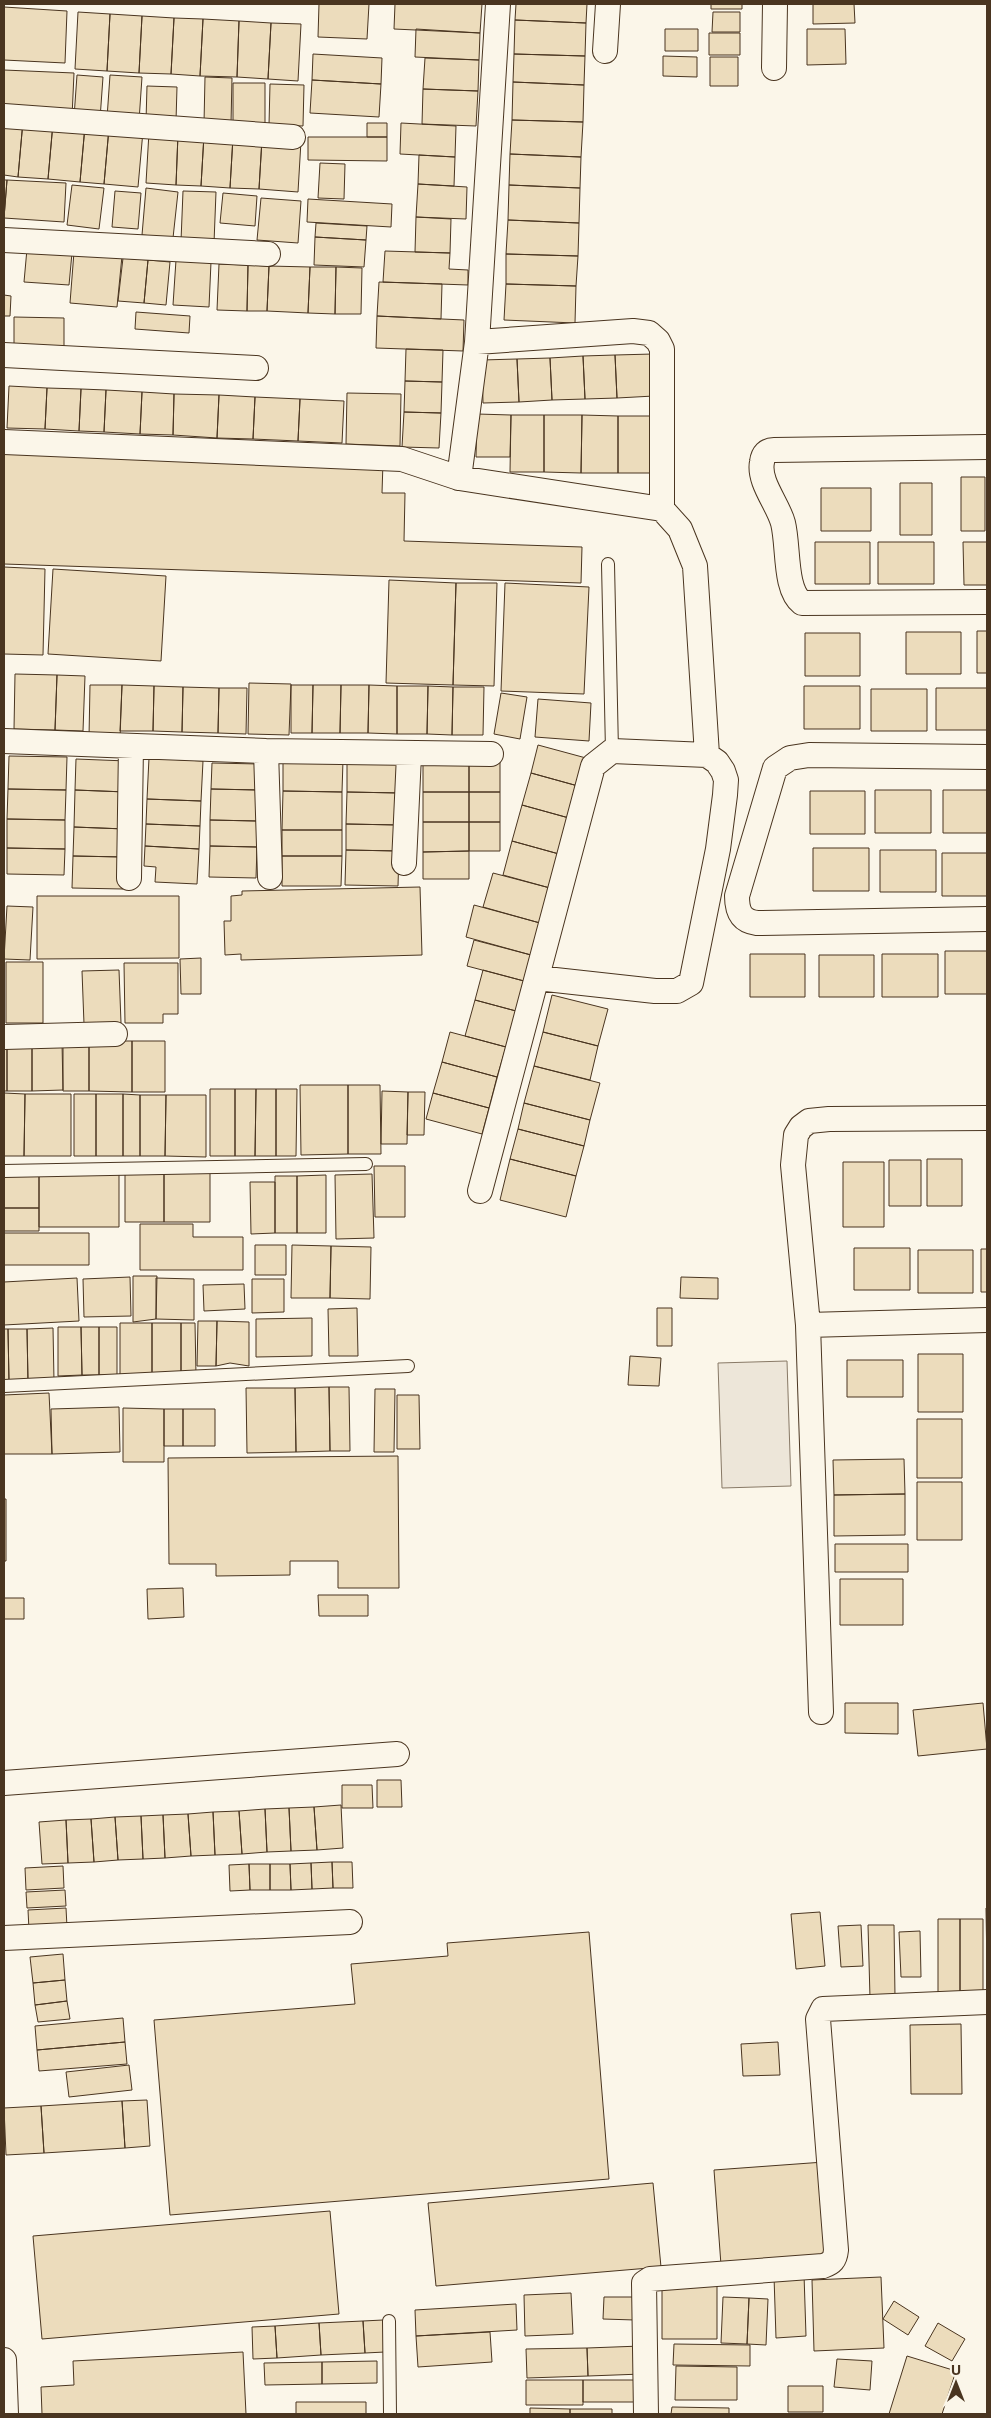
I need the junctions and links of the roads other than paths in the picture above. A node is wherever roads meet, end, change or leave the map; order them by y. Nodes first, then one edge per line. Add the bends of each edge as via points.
1 (498, 4) edge
2 (608, 4) edge
3 (775, 4) edge
4 (605, 51) dead end
5 (774, 68) dead end
6 (4, 116) edge
7 (293, 137) dead end
8 (4, 240) edge
9 (268, 254) dead end
10 (477, 342) junction
11 (4, 355) edge
12 (256, 368) dead end
13 (4, 442) edge
14 (987, 446) edge
15 (459, 478) junction
16 (662, 509) junction
17 (608, 564) dead end
18 (987, 602) edge
19 (4, 741) edge
20 (131, 746) junction
21 (612, 750) junction
22 (266, 751) junction
23 (409, 754) junction
24 (491, 754) dead end
25 (707, 755) junction
26 (987, 756) edge
27 (404, 863) dead end
28 (270, 877) dead end
29 (129, 878) dead end
30 (987, 919) edge
31 (537, 978) junction
32 (115, 1034) dead end
33 (4, 1037) edge
34 (987, 1118) edge
35 (366, 1164) dead end
36 (4, 1171) edge
37 (480, 1191) dead end
38 (808, 1325) junction
39 (987, 1326) edge
40 (408, 1366) dead end
41 (4, 1386) edge
42 (821, 1712) dead end
43 (397, 1754) dead end
44 (4, 1783) edge
45 (350, 1922) dead end
46 (4, 1938) edge
47 (987, 2002) edge
48 (389, 2321) dead end
49 (4, 2360) edge
50 (6, 2414) edge
51 (390, 2414) edge
52 (646, 2414) edge

1 - 10 street
2 - 4 street
3 - 5 street
6 - 7 street
8 - 9 street
10 - 15 street
10 - 16 street via 633,331 649,333 662,349
11 - 12 street
13 - 15 street via 402,459
14 - 18 street via 769,450 762,462 766,482 783,522 790,587 802,603
15 - 16 street
16 - 25 street via 680,529 696,566
17 - 21 lane
19 - 20 street
20 - 22 street
20 - 29 street
21 - 25 street
21 - 31 street via 593,766 590,774
22 - 23 street
22 - 28 street
23 - 24 street
23 - 27 street
25 - 31 street via 723,771 725,795 718,849 691,983 677,991 655,991
26 - 30 street via 790,758 775,768 737,896 740,915 746,921 757,923
31 - 37 street
32 - 33 street
34 - 38 street via 828,1119 809,1121 801,1127 796,1135 793,1165
35 - 36 lane
38 - 39 street
38 - 42 street
40 - 41 lane
43 - 44 street
45 - 46 street
47 - 52 street via 823,2008 818,2019 835,2258 823,2266 650,2279 644,2283
48 - 51 lane
49 - 50 street

